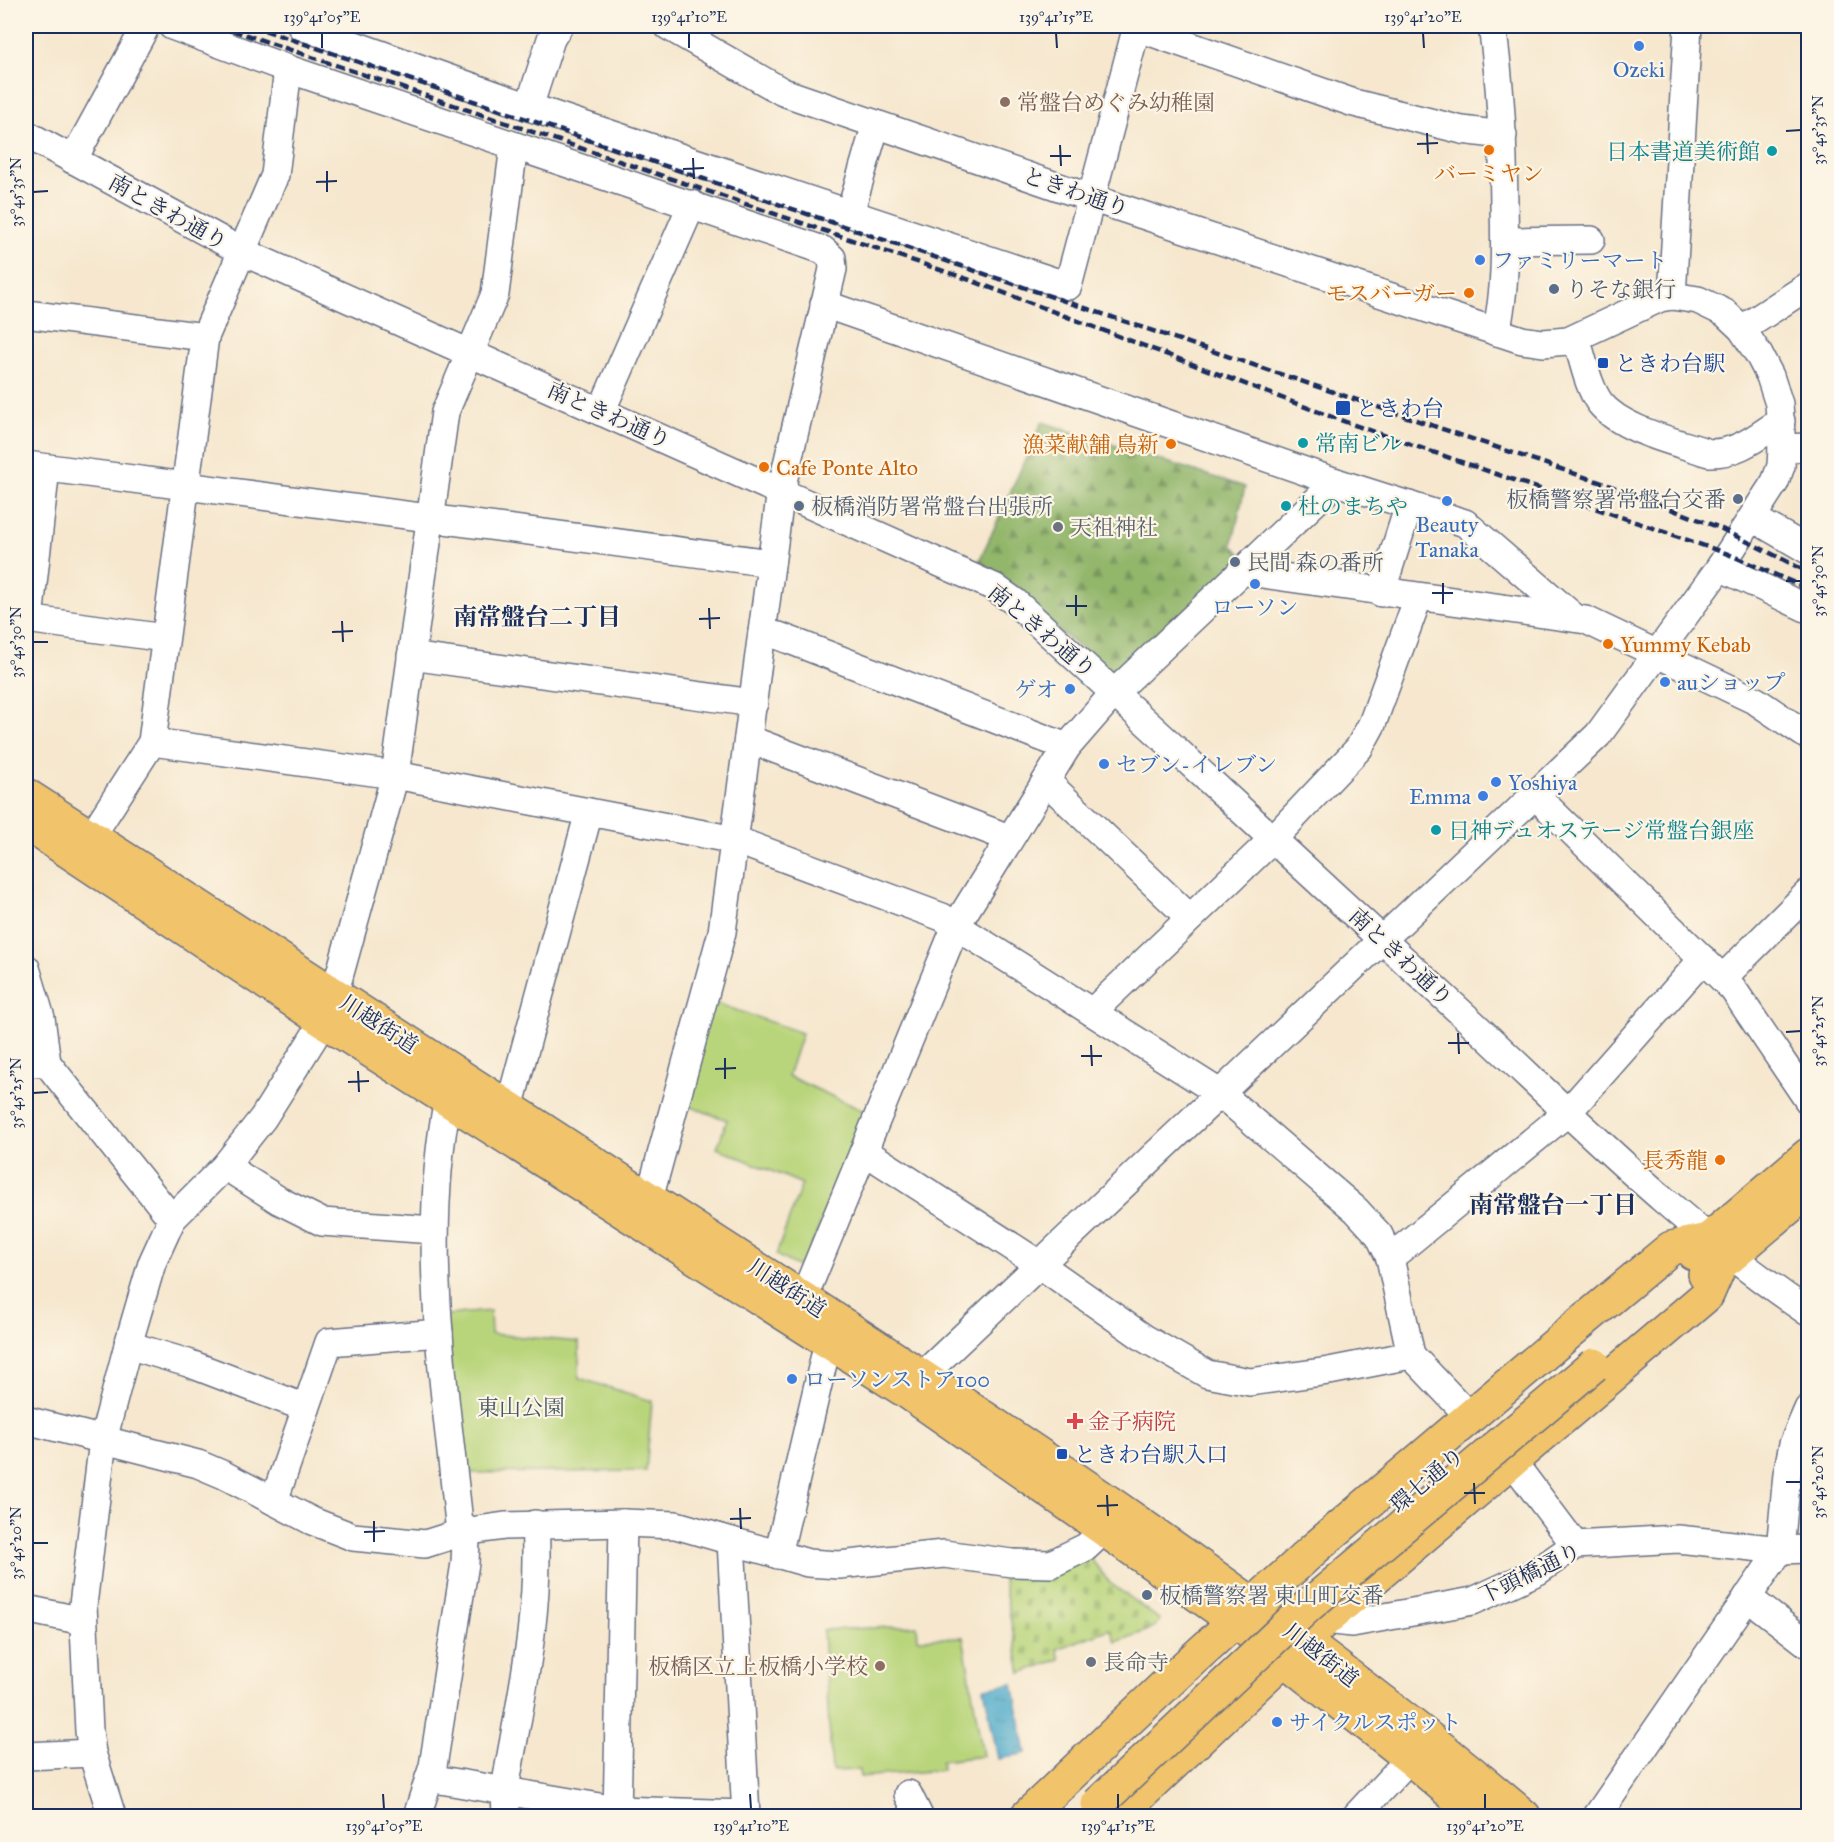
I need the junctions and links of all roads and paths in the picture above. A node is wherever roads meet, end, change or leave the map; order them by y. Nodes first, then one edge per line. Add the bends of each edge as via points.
1 (146, 26) edge
2 (172, 26) edge
3 (301, 26) edge
4 (559, 26) edge
5 (668, 26) edge
6 (1136, 26) edge
7 (1492, 26) edge
8 (1688, 26) edge
9 (288, 69) junction
10 (529, 107) junction
11 (876, 124) junction
12 (26, 134) edge
13 (1503, 135) junction
14 (514, 146) junction
15 (72, 160) junction
16 (1091, 198) junction
17 (692, 204) junction
18 (850, 213) junction
19 (1591, 240) dead end
20 (1505, 241) junction
21 (243, 252) junction
22 (1809, 286) edge
23 (1672, 296) junction
24 (824, 304) junction
25 (26, 314) edge
26 (1742, 329) junction
27 (1496, 332) junction
28 (205, 337) junction
29 (1576, 338) junction
30 (470, 355) junction
31 (601, 412) junction
32 (1781, 421) junction
33 (1795, 447) edge
34 (36, 467) edge
35 (1336, 482) junction
36 (187, 486) junction
37 (781, 490) junction
38 (1409, 505) junction
39 (1753, 518) junction
40 (429, 520) junction
41 (1809, 550) edge
42 (771, 564) junction
43 (1720, 567) junction
44 (1242, 571) junction
45 (1538, 587) junction
46 (1380, 593) junction
47 (1419, 598) junction
48 (1809, 609) edge
49 (1530, 612) junction
50 (1575, 618) junction
51 (27, 619) edge
52 (762, 633) junction
53 (165, 638) junction
54 (1657, 654) junction
55 (411, 656) junction
56 (1114, 693) junction
57 (753, 703) junction
58 (1809, 736) edge
59 (748, 740) junction
60 (152, 742) junction
61 (1067, 747) junction
62 (395, 775) junction
63 (1046, 781) junction
64 (26, 795) edge
65 (1535, 795) junction
66 (589, 812) junction
67 (26, 823) edge
68 (91, 837) junction
69 (1009, 838) junction
70 (1274, 838) junction
71 (735, 840) junction
72 (1809, 893) edge
73 (1190, 918) junction
74 (956, 926) junction
75 (1382, 939) junction
76 (1703, 959) junction
77 (26, 968) edge
78 (1723, 978) junction
79 (329, 1008) junction
80 (1092, 1012) junction
81 (36, 1063) edge
82 (1221, 1094) junction
83 (448, 1099) junction
84 (1809, 1100) edge
85 (509, 1108) junction
86 (1568, 1112) junction
87 (864, 1151) junction
88 (1809, 1155) edge
89 (225, 1166) junction
90 (1809, 1191) edge
91 (649, 1199) junction
92 (172, 1219) junction
93 (433, 1230) junction
94 (1720, 1253) junction
95 (1390, 1258) junction
96 (1039, 1263) junction
97 (803, 1299) junction
98 (1809, 1311) edge
99 (439, 1334) junction
100 (828, 1342) junction
101 (128, 1345) junction
102 (1411, 1355) junction
103 (916, 1384) junction
104 (306, 1407) junction
105 (1809, 1409) edge
106 (1470, 1418) junction
107 (26, 1420) edge
108 (103, 1440) junction
109 (1512, 1461) junction
110 (274, 1501) junction
111 (623, 1523) junction
112 (535, 1524) junction
113 (1104, 1530) junction
114 (463, 1532) junction
115 (731, 1541) junction
116 (1575, 1545) junction
117 (1809, 1549) edge
118 (1780, 1550) junction
119 (778, 1555) junction
120 (1747, 1597) junction
121 (26, 1609) edge
122 (1244, 1612) junction
123 (82, 1621) junction
124 (1303, 1639) junction
125 (1809, 1644) edge
126 (92, 1753) junction
127 (26, 1756) edge
128 (1410, 1758) junction
129 (429, 1778) junction
130 (505, 1789) junction
131 (1098, 1805) edge
132 (617, 1813) edge
133 (112, 1816) edge
134 (417, 1816) edge
135 (506, 1816) edge
136 (746, 1816) edge
137 (1027, 1816) edge
138 (1056, 1816) edge
139 (1356, 1816) edge
140 (1475, 1816) edge
141 (1524, 1816) edge
142 (1597, 1816) edge

1 - 15 street
2 - 9 street
3 - 10 street
4 - 10 street
5 - 11 street, ときわ通り via 783,92
6 - 13 street via 1354,103 1462,130
6 - 16 street
7 - 13 street
8 - 23 street
9 - 14 street
9 - 21 street via 275,175
10 - 18 street
11 - 16 street, ときわ通り
11 - 18 street
12 - 15 street, 南ときわ通り
13 - 20 street
14 - 17 street
14 - 30 street via 495,294
15 - 21 street, 南ときわ通り
16 - 18 street via 1068,286
16 - 27 street, ときわ通り
17 - 24 street via 823,250 832,258 833,269
17 - 31 street
19 - 20 street
20 - 27 street
21 - 28 street
21 - 30 street, 南ときわ通り
22 - 26 street
23 - 26 street via 1698,300 1725,313
23 - 29 street
24 - 35 street
24 - 37 street
25 - 28 street
26 - 32 street via 1770,376
27 - 29 street, ときわ通り via 1543,343
28 - 36 street
29 - 32 street via 1600,403 1623,422 1708,453 1723,454
30 - 31 street, 南ときわ通り
30 - 40 street via 445,412
31 - 37 street, 南ときわ通り
32 - 33 street
33 - 39 street
34 - 36 street
34 - 51 street
35 - 38 street
35 - 44 street
36 - 40 street
36 - 53 street
37 - 42 street
37 - 56 street, 南ときわ通り via 994,587
38 - 45 street via 1465,523
38 - 46 street
39 - 41 street
39 - 43 street
40 - 42 street
40 - 55 street
42 - 52 street
43 - 48 street
43 - 54 street
44 - 46 street
44 - 56 street
45 - 49 street
45 - 50 street
46 - 47 street
47 - 49 street
47 - 70 street via 1372,724 1359,748
49 - 50 street
50 - 54 street
51 - 53 street
52 - 57 street
52 - 61 street via 779,636
53 - 60 street
54 - 58 street via 1756,701
54 - 65 street via 1598,735
55 - 57 street
55 - 62 street
56 - 61 street
56 - 70 street, 南ときわ通り
57 - 59 street
59 - 69 street
59 - 71 street
60 - 62 street
60 - 68 street
61 - 63 street
62 - 66 street
62 - 79 street
63 - 69 street
63 - 73 street
64 - 68 main road, 川越街道
65 - 75 street
65 - 76 street
66 - 71 street
66 - 85 street
67 - 79 main road, 川越街道
68 - 79 main road, 川越街道
69 - 74 street
70 - 73 street
70 - 75 street, 南ときわ通り
71 - 74 street via 942,917
71 - 91 street via 722,932
72 - 78 street
73 - 80 street
74 - 80 street
74 - 87 street
75 - 82 street
75 - 86 street, 南ときわ通り
76 - 78 street
76 - 86 street
77 - 81 street via 41,1018
78 - 84 street
79 - 83 main road, 川越街道
79 - 85 main road, 川越街道
79 - 89 street via 263,1118
80 - 82 street
81 - 92 street
82 - 95 street via 1356,1210 1379,1235
82 - 96 street
83 - 93 street via 436,1177
83 - 100 main road, 川越街道
85 - 91 main road, 川越街道
86 - 94 street, 南ときわ通り
86 - 95 street
87 - 96 street
87 - 97 street
88 - 94 main road, 環七通り
89 - 92 street
89 - 93 street via 322,1222
90 - 94 main road, 環七通り
91 - 97 main road, 川越街道
92 - 101 street via 152,1263
93 - 99 street
94 - 98 street, 南ときわ通り
94 - 106 main road via 1671,1248
94 - 109 main road via 1707,1295
94 - 131 main road, 環七通り via 1294,1593
95 - 102 street
96 - 102 street via 1144,1338 1207,1374 1250,1382
96 - 103 street
97 - 103 main road, 川越街道
99 - 104 street via 329,1341
99 - 114 street
100 - 103 main road, 川越街道
100 - 119 street
101 - 104 street
101 - 108 street
102 - 106 street
103 - 113 main road, 川越街道
103 - 122 main road, 川越街道
104 - 110 street
105 - 118 street via 1792,1443
106 - 122 main road
107 - 108 street
108 - 110 street via 198,1464
108 - 123 street
109 - 116 street
109 - 124 main road
110 - 114 street via 353,1537 425,1544
111 - 112 street
111 - 115 street via 676,1525
111 - 132 street
112 - 114 street
112 - 130 street via 535,1618
113 - 119 street via 1086,1547 1051,1564 944,1554 839,1565 808,1563
113 - 122 main road, 川越街道
114 - 129 street via 465,1563
115 - 119 street
115 - 136 street
116 - 118 street, 下頭橋通り via 1678,1539
116 - 124 street, 下頭橋通り via 1538,1571 1473,1601 1352,1623
117 - 118 street, 下頭橋通り
118 - 120 street
120 - 125 street
120 - 142 street
121 - 123 street
122 - 124 main road, 川越街道
122 - 137 main road
123 - 126 street
124 - 128 main road, 川越街道
124 - 131 main road
124 - 141 main road, 川越街道
126 - 127 street
126 - 133 street
128 - 139 street
128 - 140 main road, 川越街道
129 - 130 street
129 - 134 street
130 - 132 street
130 - 135 street
131 - 138 main road, 環七通り
132 - 136 street

